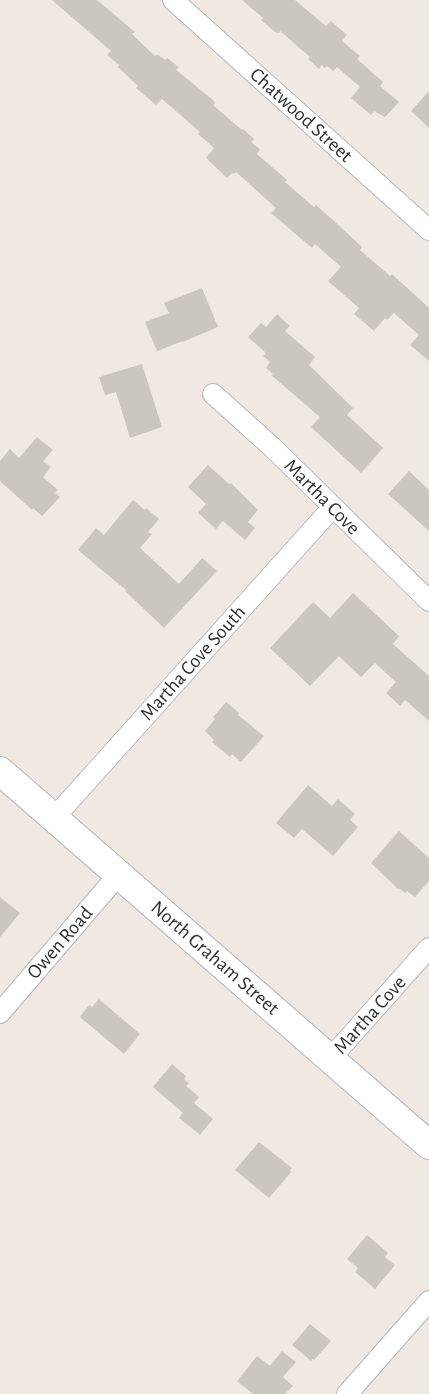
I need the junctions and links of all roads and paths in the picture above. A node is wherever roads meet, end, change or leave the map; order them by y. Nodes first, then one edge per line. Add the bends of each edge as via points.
1 (173, 0) edge
2 (427, 223) edge
3 (213, 394) dead end
4 (332, 508) junction
5 (429, 600) edge
6 (0, 771) edge
7 (54, 818) junction
8 (119, 874) junction
9 (429, 948) edge
10 (0, 1013) edge
11 (330, 1059) junction
12 (429, 1145) edge
13 (429, 1301) edge
14 (347, 1394) edge

1 - 2 street, Chatwood Street
3 - 4 street, Martha Cove via 272,447
4 - 5 street, Martha Cove
4 - 7 street, Martha Cove South
6 - 7 main road, North Graham Street
7 - 8 main road, North Graham Street
8 - 10 street, Owen Road
8 - 11 main road, North Graham Street
9 - 11 street, Martha Cove
11 - 12 main road, North Graham Street
13 - 14 street

